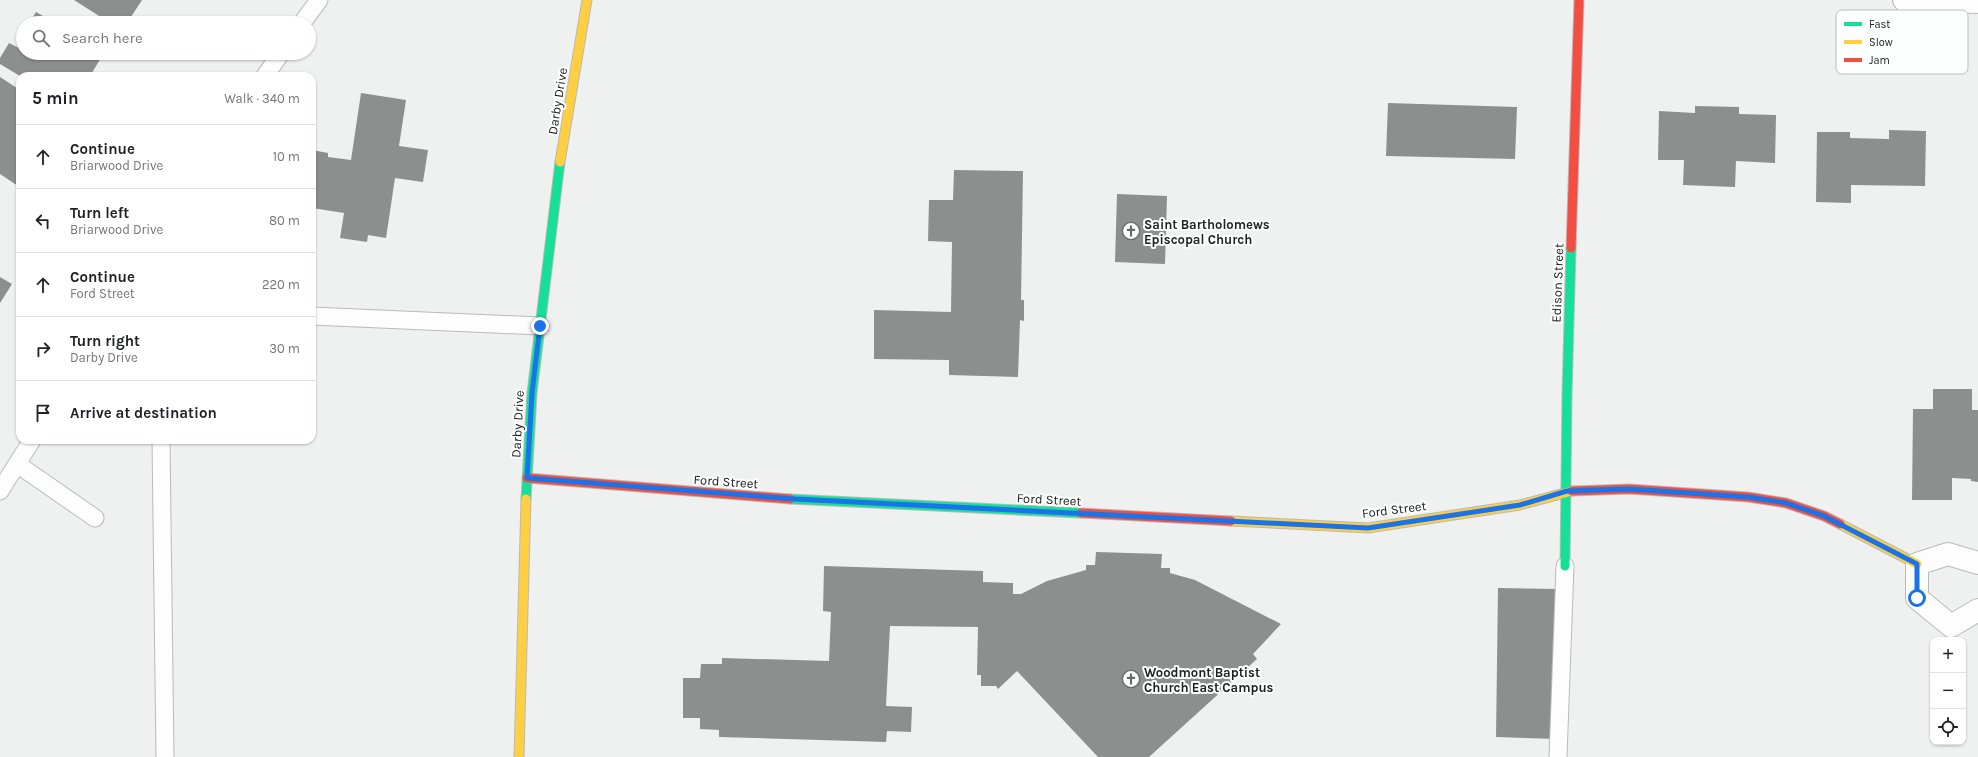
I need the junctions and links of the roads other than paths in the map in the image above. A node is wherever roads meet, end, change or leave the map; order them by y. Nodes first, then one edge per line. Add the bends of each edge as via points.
1 (319, 0) edge
2 (587, 0) edge
3 (1579, 0) edge
4 (1904, 0) edge
5 (1978, 2) edge
6 (307, 16) edge
7 (276, 60) edge
8 (268, 72) edge
9 (316, 316) edge
10 (540, 326) junction
11 (30, 444) edge
12 (161, 444) edge
13 (17, 464) junction
14 (527, 478) junction
15 (0, 491) edge
16 (1567, 491) junction
17 (95, 518) dead end
18 (1978, 563) edge
19 (1917, 564) junction
20 (1565, 566) joint
21 (1978, 610) edge
22 (164, 757) edge
23 (519, 757) edge
24 (1558, 757) edge

1 - 6 lane
2 - 10 street, Darby Drive via 560,160
3 - 16 street, Edison Street via 1567,395
4 - 5 street
7 - 8 lane
9 - 10 lane
10 - 14 street, Darby Drive via 532,393
11 - 13 lane
12 - 22 lane
13 - 15 lane
13 - 17 lane
14 - 16 street, Ford Street via 795,499 1368,528 1520,505
14 - 23 street, Darby Drive
16 - 19 street, Ford Street via 1629,489 1748,497 1786,503 1824,516
16 - 20 street, Edison Street
18 - 19 street via 1948,554
19 - 21 street via 1917,598 1951,626
20 - 24 lane

